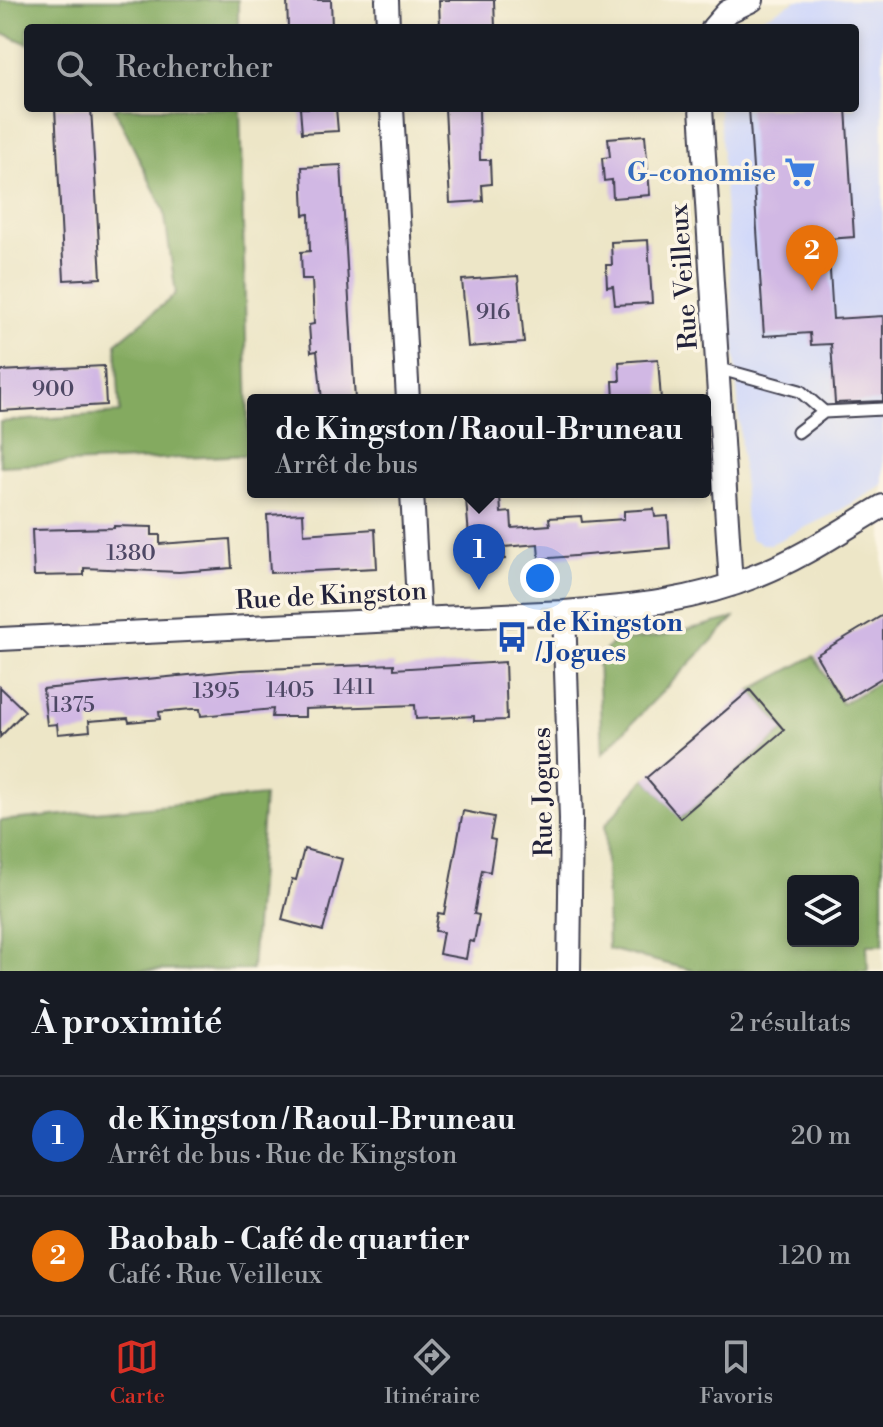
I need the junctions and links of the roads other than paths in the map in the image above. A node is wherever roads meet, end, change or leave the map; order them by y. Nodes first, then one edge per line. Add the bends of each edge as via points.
1 (387, 0) edge
2 (752, 0) edge
3 (388, 24) edge
4 (716, 24) edge
5 (392, 112) edge
6 (701, 112) edge
7 (717, 368) junction
8 (408, 394) edge
9 (883, 409) edge
10 (824, 412) junction
11 (798, 432) dead end
12 (412, 498) edge
13 (883, 506) edge
14 (731, 585) junction
15 (564, 612) junction
16 (419, 620) junction
17 (0, 639) edge
18 (569, 971) edge

1 - 3 street
2 - 4 street via 727,12
5 - 8 street
6 - 7 street, Rue Veilleux
7 - 10 lane via 800,391
7 - 14 street, Rue Veilleux
9 - 10 lane
10 - 11 lane
12 - 16 street
13 - 14 street, Rue de Kingston via 789,561
14 - 15 street, Rue de Kingston via 651,605
15 - 16 street, Rue de Kingston
15 - 18 street, Rue Jogues via 571,819
16 - 17 street, Rue de Kingston

